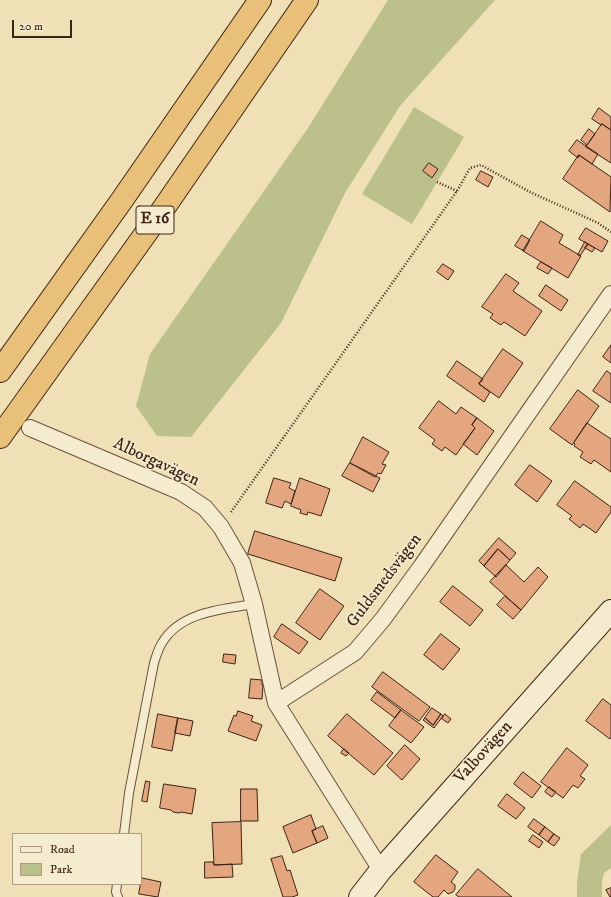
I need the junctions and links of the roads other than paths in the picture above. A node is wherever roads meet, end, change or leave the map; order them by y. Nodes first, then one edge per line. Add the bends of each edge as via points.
1 (260, 0) edge
2 (307, 0) edge
3 (611, 294) edge
4 (0, 371) edge
5 (30, 428) dead end
6 (0, 437) edge
7 (254, 604) junction
8 (611, 611) edge
9 (276, 702) junction
10 (124, 833) edge
11 (380, 870) junction
12 (117, 885) edge
13 (118, 897) edge
14 (360, 897) edge

1 - 4 highway, E 16
2 - 6 highway, E 16 via 159,215
3 - 9 street, Guldsmedsvägen via 383,619 355,652
5 - 7 street, Alborgavägen via 181,492 205,508 221,527 242,563
7 - 9 street, Alborgavägen
7 - 10 lane via 212,611 190,618 173,628 161,643 154,663 129,793
8 - 11 main road, Valbovägen
9 - 11 street
11 - 14 main road, Valbovägen
12 - 13 lane

